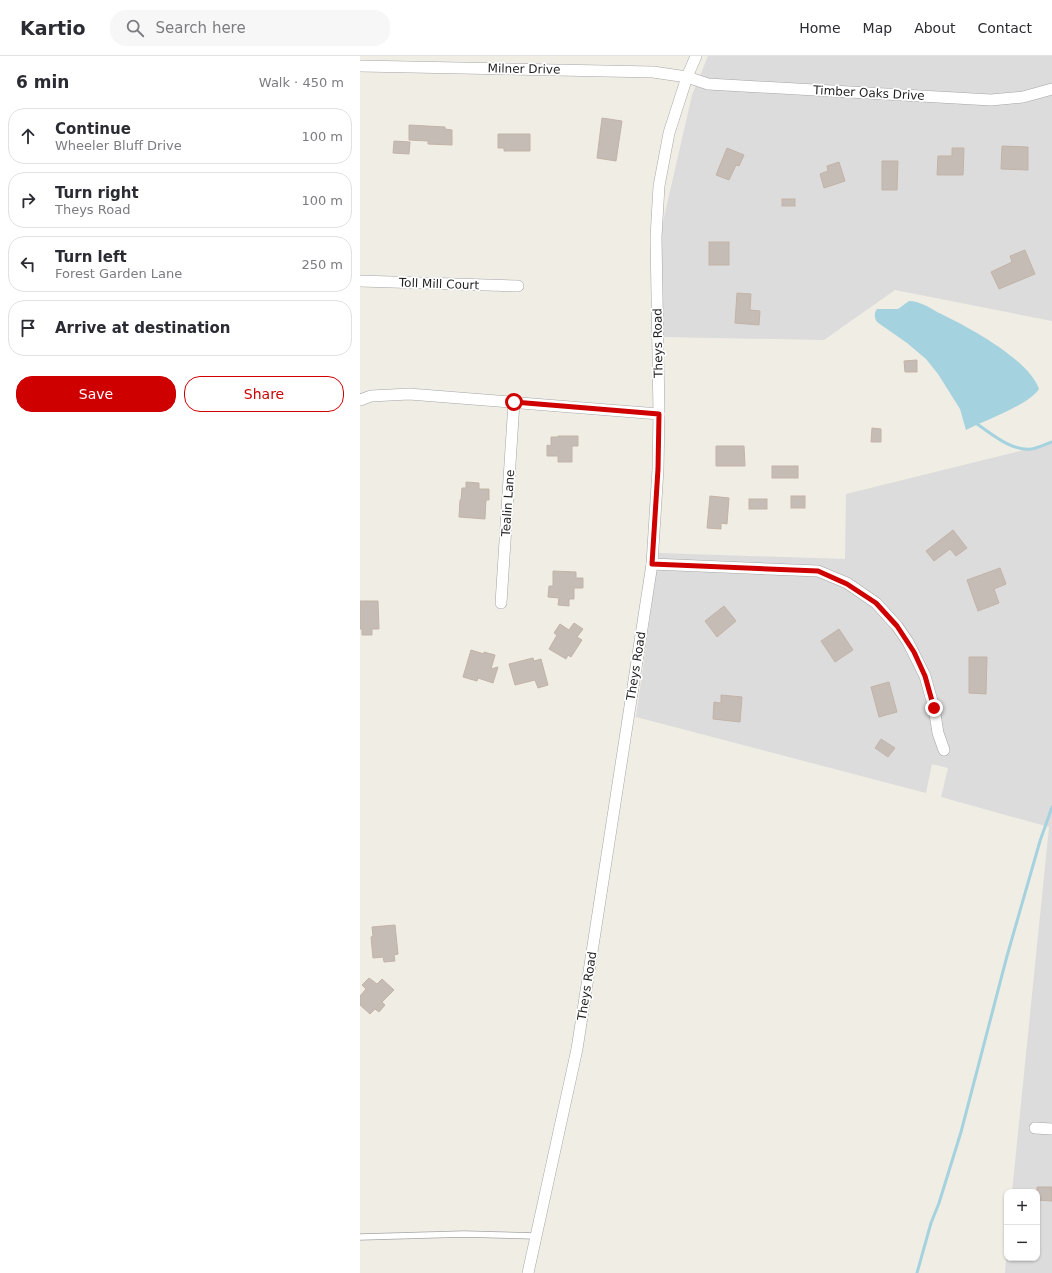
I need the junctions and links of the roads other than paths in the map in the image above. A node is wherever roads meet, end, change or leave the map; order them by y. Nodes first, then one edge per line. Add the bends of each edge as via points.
1 (696, 56) edge
2 (360, 66) edge
3 (687, 77) junction
4 (1052, 89) edge
5 (360, 281) edge
6 (518, 286) dead end
7 (360, 400) edge
8 (514, 402) junction
9 (659, 414) junction
10 (652, 564) junction
11 (501, 603) dead end
12 (944, 750) dead end
13 (1035, 1128) dead end
14 (1052, 1129) edge
15 (536, 1236) junction
16 (360, 1237) edge
17 (528, 1273) edge

1 - 3 street, Theys Road
2 - 3 street, Milner Drive via 653,72
3 - 4 street, Timber Oaks Drive via 708,84 991,100 1023,97
3 - 9 street, Theys Road via 669,133 659,186 656,238
5 - 6 street, Toll Mill Court
7 - 8 street via 371,396 409,394
8 - 9 street
8 - 11 street, Tealin Lane
9 - 10 street, Theys Road
10 - 12 street via 818,571 847,584 876,603 908,642 925,676
10 - 15 street, Theys Road via 577,1048
13 - 14 street
15 - 16 lane via 464,1234
15 - 17 street, Theys Road

